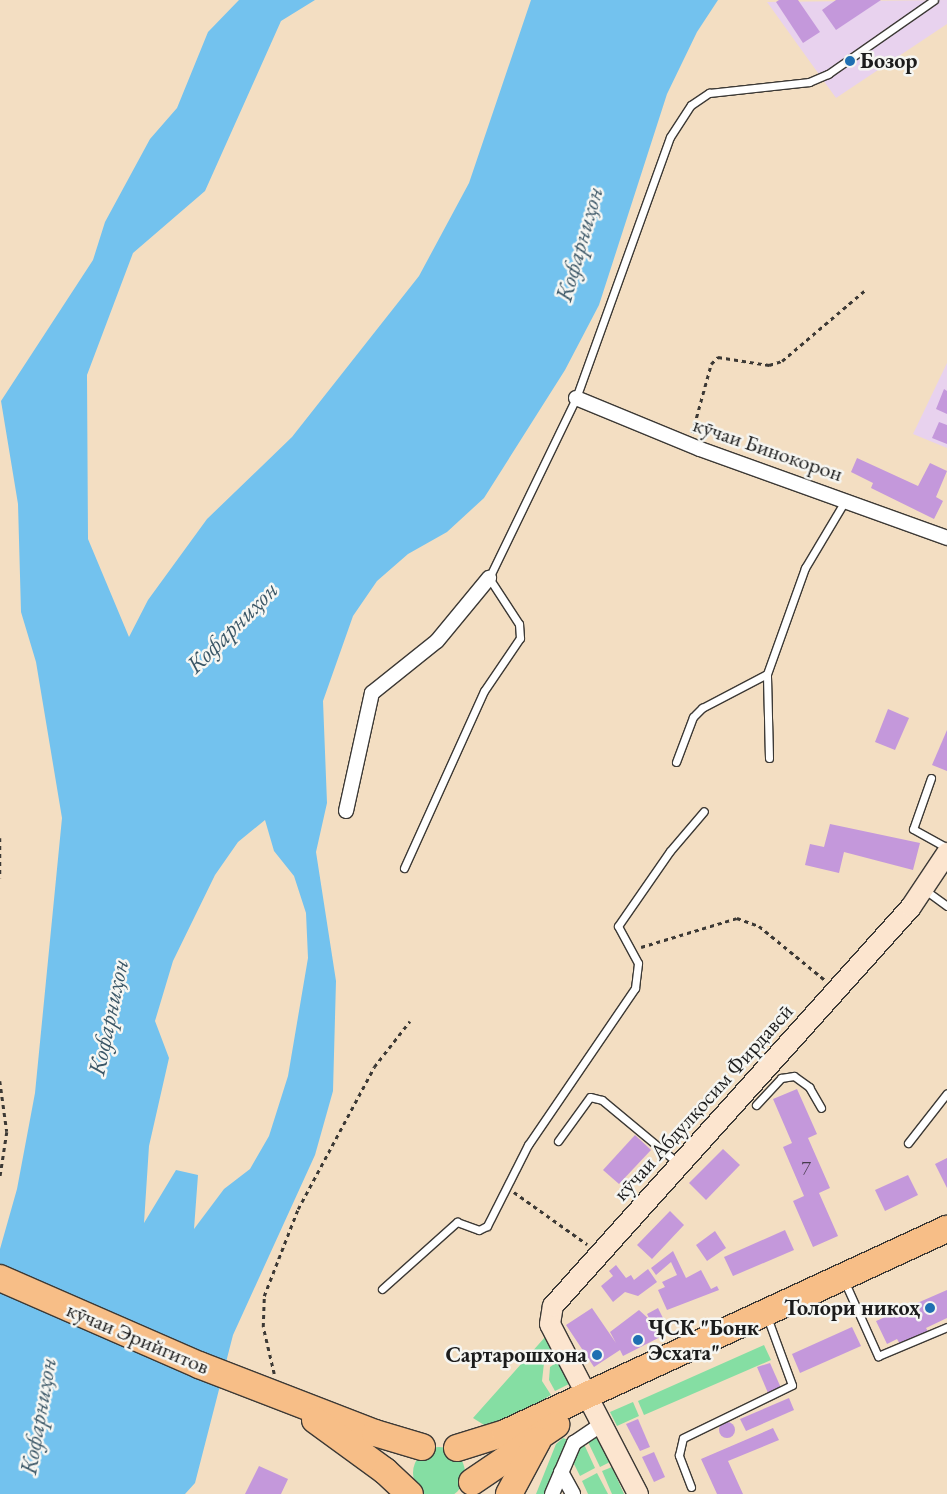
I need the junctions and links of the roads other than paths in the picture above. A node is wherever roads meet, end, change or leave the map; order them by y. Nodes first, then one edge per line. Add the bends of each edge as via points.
1 (934, 0) edge
2 (576, 398) junction
3 (846, 500) junction
4 (947, 538) edge
5 (489, 578) junction
6 (767, 674) junction
7 (769, 758) dead end
8 (676, 762) dead end
9 (931, 778) dead end
10 (346, 811) dead end
11 (704, 811) dead end
12 (947, 848) edge
13 (947, 853) edge
14 (404, 868) dead end
15 (924, 890) junction
16 (947, 906) edge
17 (947, 1093) edge
18 (756, 1105) dead end
19 (821, 1108) dead end
20 (558, 1141) dead end
21 (908, 1143) dead end
22 (680, 1164) junction
23 (947, 1229) edge
24 (947, 1241) edge
25 (0, 1278) edge
26 (847, 1287) junction
27 (382, 1289) dead end
28 (770, 1322) junction
29 (947, 1327) edge
30 (278, 1393) junction
31 (593, 1408) junction
32 (544, 1424) junction
33 (422, 1447) junction
34 (457, 1448) junction
35 (561, 1472) junction
36 (691, 1487) dead end
37 (470, 1488) edge
38 (410, 1494) edge
39 (508, 1494) edge
40 (552, 1494) edge
41 (573, 1494) edge
42 (638, 1494) edge

1 - 2 lane via 828,74 809,82 731,88 709,93 691,105 670,137
2 - 3 street, кӯчаи Бинокорон via 688,444
2 - 5 lane
3 - 4 street, кӯчаи Бинокорон
3 - 6 lane via 804,568
5 - 10 street via 437,641 372,693
5 - 14 lane via 516,617 520,638 484,691
6 - 7 lane
6 - 8 lane via 702,708 694,717
9 - 12 lane via 913,830
11 - 27 lane via 670,851 618,926 638,964 635,988 528,1145 487,1226 479,1230 458,1222
13 - 15 street, кӯчаи Абдулқосим Фирдавсӣ
15 - 16 lane
15 - 22 street, кӯчаи Абдулқосим Фирдавсӣ
17 - 21 lane
18 - 19 lane via 781,1078 794,1076 809,1087
20 - 22 lane via 590,1097 602,1100
22 - 31 street, кӯчаи Абдулқосим Фирдавсӣ via 553,1306 550,1324
23 - 31 highway
24 - 26 highway
25 - 30 highway, кӯчаи Эрийгитов via 99,1324
26 - 28 highway
26 - 29 lane via 878,1356
28 - 31 highway
28 - 36 lane via 792,1385 683,1438 679,1454
30 - 33 highway, кӯчаи Эрийгитов via 366,1430
30 - 38 highway, кӯчаи Эрийгитов via 385,1471
31 - 32 highway
31 - 35 street
31 - 42 street, кӯчаи Абдулқосим Фирдавсӣ
32 - 34 highway
32 - 37 highway
32 - 39 highway
33 - 34 highway via 443,1443
33 - 38 highway via 406,1467
34 - 37 highway via 470,1462
35 - 40 street
35 - 41 street

